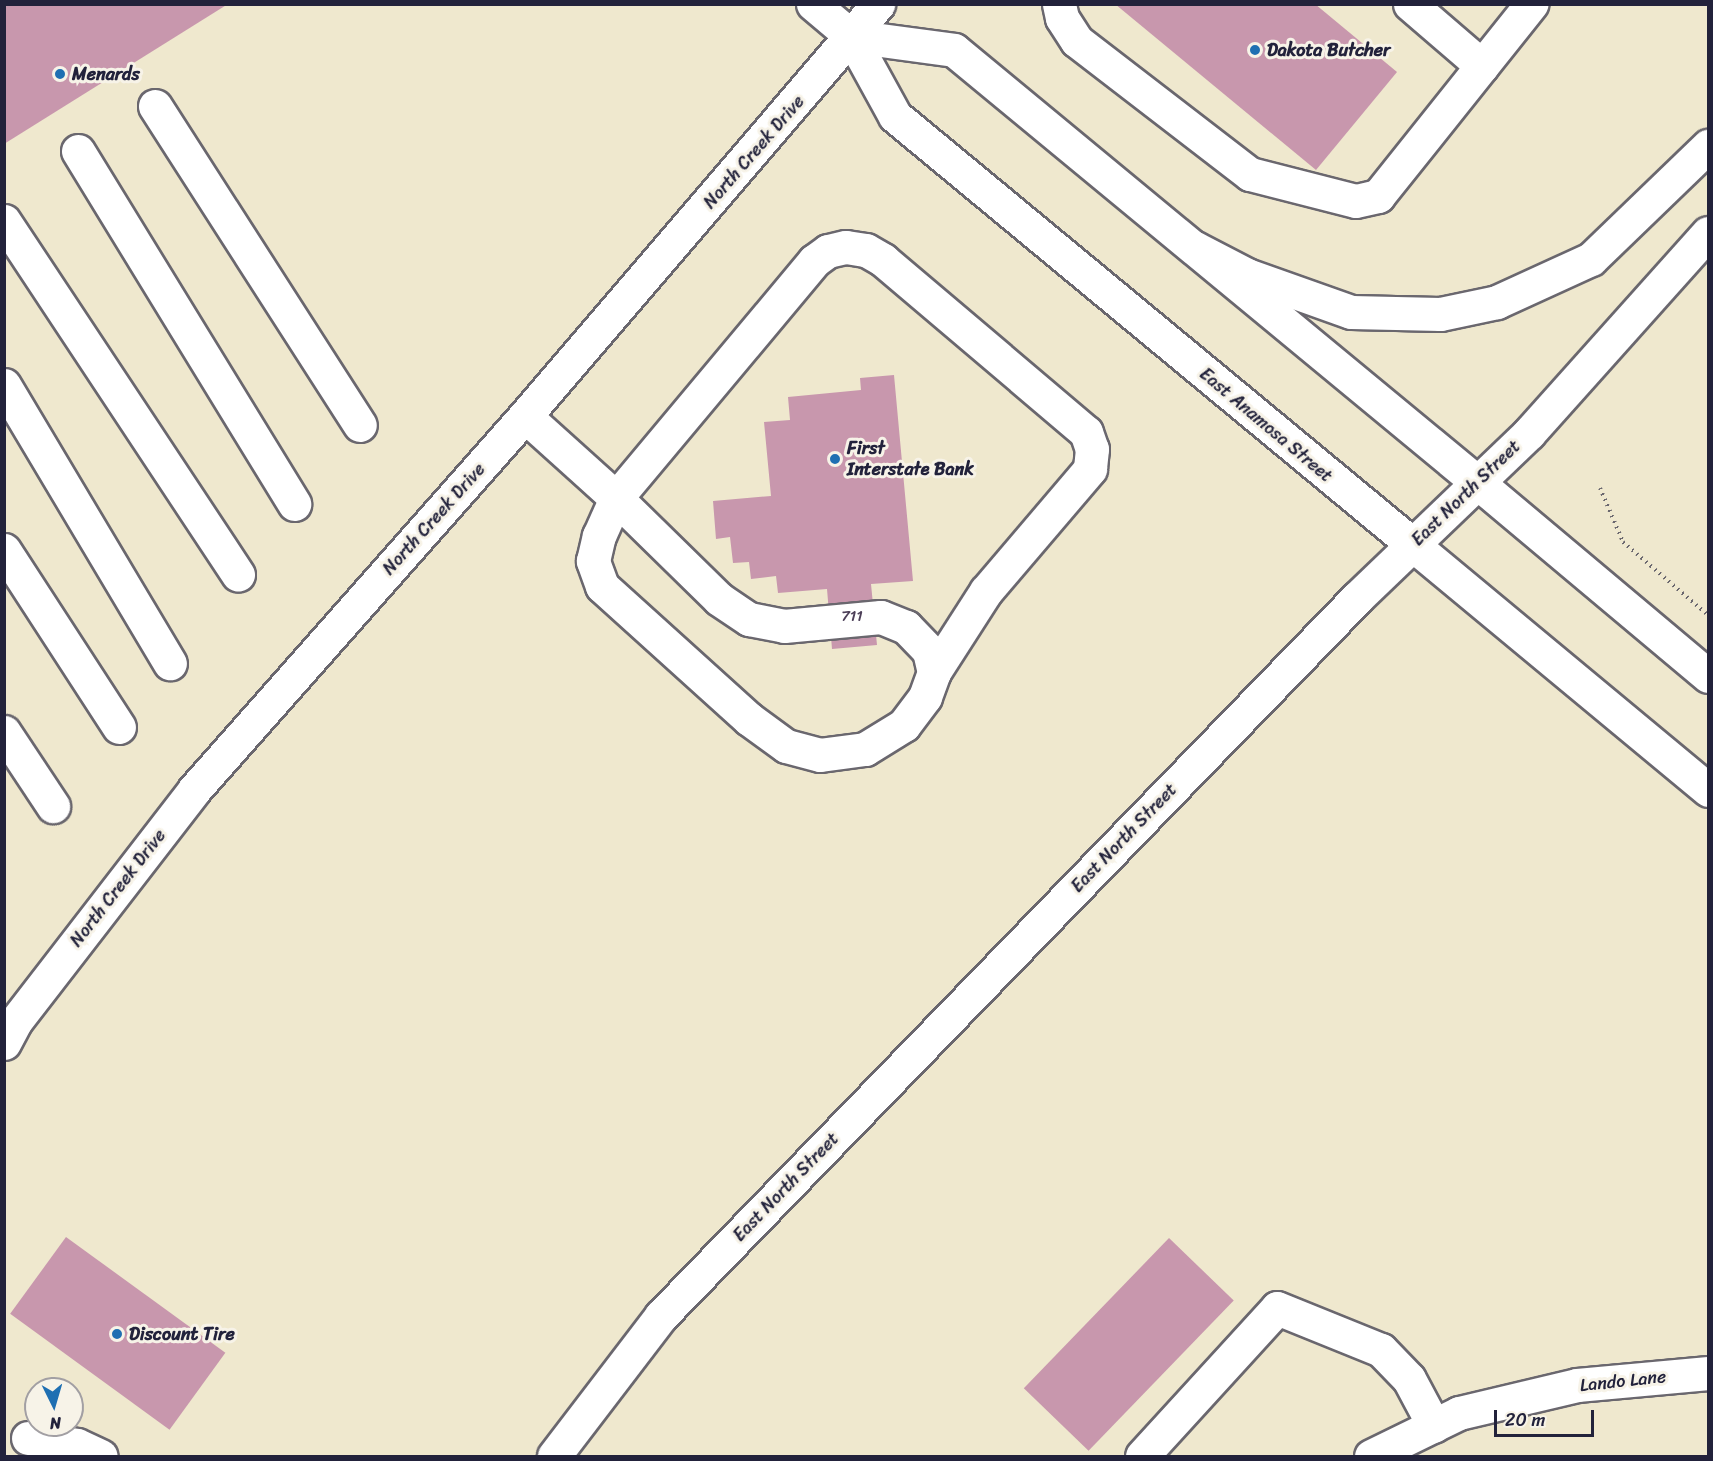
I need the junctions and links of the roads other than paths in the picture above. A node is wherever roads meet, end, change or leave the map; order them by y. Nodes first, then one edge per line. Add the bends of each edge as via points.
1 (813, 4) edge
2 (878, 4) edge
3 (1059, 4) edge
4 (1410, 4) edge
5 (1531, 4) edge
6 (851, 36) junction
7 (1482, 66) junction
8 (155, 106) dead end
9 (1708, 146) edge
10 (78, 151) dead end
11 (4, 221) edge
12 (1708, 232) edge
13 (1195, 248) junction
14 (4, 386) edge
15 (525, 416) junction
16 (360, 425) dead end
17 (1477, 482) junction
18 (616, 498) junction
19 (294, 504) dead end
20 (1412, 544) junction
21 (4, 550) edge
22 (238, 575) dead end
23 (170, 663) dead end
24 (934, 672) junction
25 (1708, 676) edge
26 (119, 727) dead end
27 (4, 732) edge
28 (1708, 790) edge
29 (53, 806) dead end
30 (4, 1043) edge
31 (1708, 1373) edge
32 (1434, 1426) junction
33 (24, 1442) edge
34 (101, 1456) edge
35 (554, 1456) edge
36 (1142, 1456) edge
37 (1371, 1456) edge

1 - 6 street, East Anamosa Street
2 - 6 street, North Creek Drive
3 - 7 street via 1062,18 1077,41 1250,174 1356,201 1378,196
4 - 7 street
5 - 7 street
6 - 13 street via 954,50
6 - 15 street, North Creek Drive
6 - 20 street, East Anamosa Street via 895,116
8 - 16 street
9 - 13 street via 1591,260 1497,302 1440,314 1351,312 1247,275
10 - 19 street
11 - 22 street
12 - 17 street, East North Street via 1528,433
13 - 17 street
14 - 23 street
15 - 18 street
15 - 30 street, North Creek Drive via 194,790 15,1022
17 - 20 street, East North Street
17 - 25 street
18 - 24 street via 719,599 748,619 784,626 881,617 906,627 929,651
18 - 24 street via 593,561 602,586 749,719 786,746 820,754 866,749 904,725 925,697
18 - 24 street via 814,261 828,251 846,247 866,250 1086,432 1092,449 1090,470 986,591
20 - 28 street, East Anamosa Street
20 - 35 street, East North Street via 661,1316
21 - 26 street
27 - 29 street
31 - 32 street, Lando Lane via 1577,1385 1460,1413
32 - 36 street via 1409,1378 1382,1350 1277,1308
32 - 37 street, Lando Lane
33 - 34 street via 77,1444

